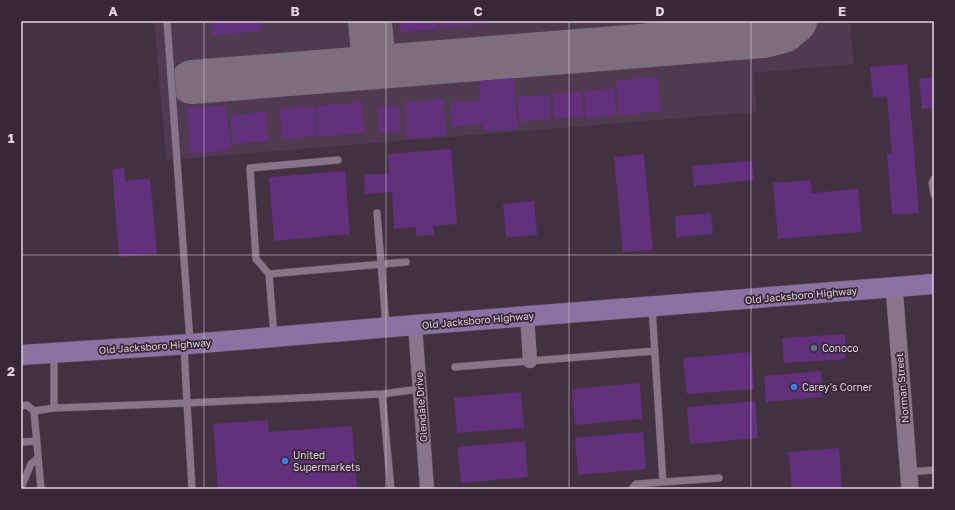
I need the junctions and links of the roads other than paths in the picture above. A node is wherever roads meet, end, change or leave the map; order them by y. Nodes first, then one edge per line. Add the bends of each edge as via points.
1 (167, 21) edge
2 (338, 160) dead end
3 (934, 179) edge
4 (934, 194) edge
5 (377, 213) dead end
6 (406, 262) dead end
7 (381, 263) junction
8 (269, 274) junction
9 (934, 284) edge
10 (894, 287) junction
11 (652, 306) junction
12 (527, 316) junction
13 (415, 325) junction
14 (386, 328) junction
15 (274, 337) junction
16 (187, 345) junction
17 (655, 351) junction
18 (54, 353) junction
19 (21, 355) edge
20 (530, 361) junction
21 (455, 367) dead end
22 (420, 389) junction
23 (382, 394) junction
24 (187, 403) junction
25 (21, 406) edge
26 (54, 408) junction
27 (34, 411) junction
28 (37, 441) junction
29 (21, 442) edge
30 (38, 458) junction
31 (934, 470) edge
32 (909, 472) junction
33 (719, 478) dead end
34 (664, 482) junction
35 (21, 488) edge
36 (41, 489) edge
37 (192, 489) edge
38 (391, 489) edge
39 (427, 489) edge
40 (632, 489) edge
41 (910, 489) edge

1 - 16 lane
2 - 8 lane via 250,168 256,259
3 - 4 lane
5 - 7 lane
6 - 7 lane
7 - 8 lane
7 - 14 lane
8 - 15 lane
9 - 10 main road, Old Jacksboro Highway
10 - 11 main road, Old Jacksboro Highway
10 - 32 street, Norman Street
11 - 12 main road, Old Jacksboro Highway
11 - 17 lane
12 - 13 main road, Old Jacksboro Highway
12 - 20 street
13 - 14 main road, Old Jacksboro Highway
13 - 22 street, Glendale Drive
14 - 15 main road, Old Jacksboro Highway
15 - 16 main road, Old Jacksboro Highway
16 - 18 main road, Old Jacksboro Highway
16 - 24 lane
17 - 20 lane
17 - 34 lane
18 - 19 main road, Old Jacksboro Highway
18 - 26 lane
20 - 21 lane
22 - 23 lane
22 - 39 street, Glendale Drive
23 - 24 lane
23 - 38 lane
24 - 26 lane
24 - 37 lane
25 - 27 lane via 27,405
26 - 27 lane
27 - 28 lane
28 - 29 lane
28 - 30 lane
30 - 35 lane via 31,464
30 - 36 lane
31 - 32 lane
32 - 41 street, Norman Street
33 - 34 lane
34 - 40 lane via 636,484

